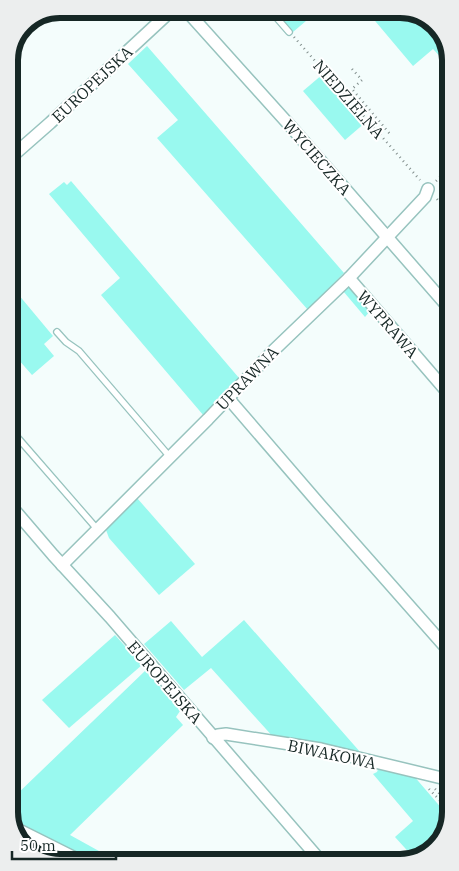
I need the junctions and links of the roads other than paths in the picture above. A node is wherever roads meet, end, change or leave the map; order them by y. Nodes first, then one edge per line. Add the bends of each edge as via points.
1 (163, 18) edge
2 (192, 18) edge
3 (277, 18) edge
4 (289, 32) road end
5 (18, 151) edge
6 (428, 189) road end
7 (387, 236) junction
8 (349, 278) junction
9 (442, 300) edge
10 (57, 332) dead end
11 (442, 386) edge
12 (228, 398) junction
13 (18, 438) edge
14 (170, 457) junction
15 (18, 514) edge
16 (98, 530) junction
17 (62, 565) junction
18 (442, 634) edge
19 (437, 638) junction
20 (442, 643) edge
21 (213, 738) junction
22 (442, 778) edge
23 (24, 832) edge
24 (65, 853) edge
25 (314, 854) edge

1 - 5 street, EUROPEJSKA
2 - 7 street, WYCIECZKA
3 - 4 lane
6 - 7 street, UPRAWNA
7 - 8 street, UPRAWNA
7 - 9 street, WYCIECZKA
8 - 11 street, WYPRAWA
8 - 12 street, UPRAWNA
10 - 14 lane via 79,351
12 - 14 street, UPRAWNA
12 - 19 street
13 - 16 lane
14 - 16 street, UPRAWNA
15 - 17 street, EUROPEJSKA
16 - 17 street, UPRAWNA
17 - 21 street, EUROPEJSKA
18 - 19 lane
19 - 20 street
21 - 22 street, BIWAKOWA via 226,734 321,749
21 - 25 street, EUROPEJSKA
23 - 24 street

